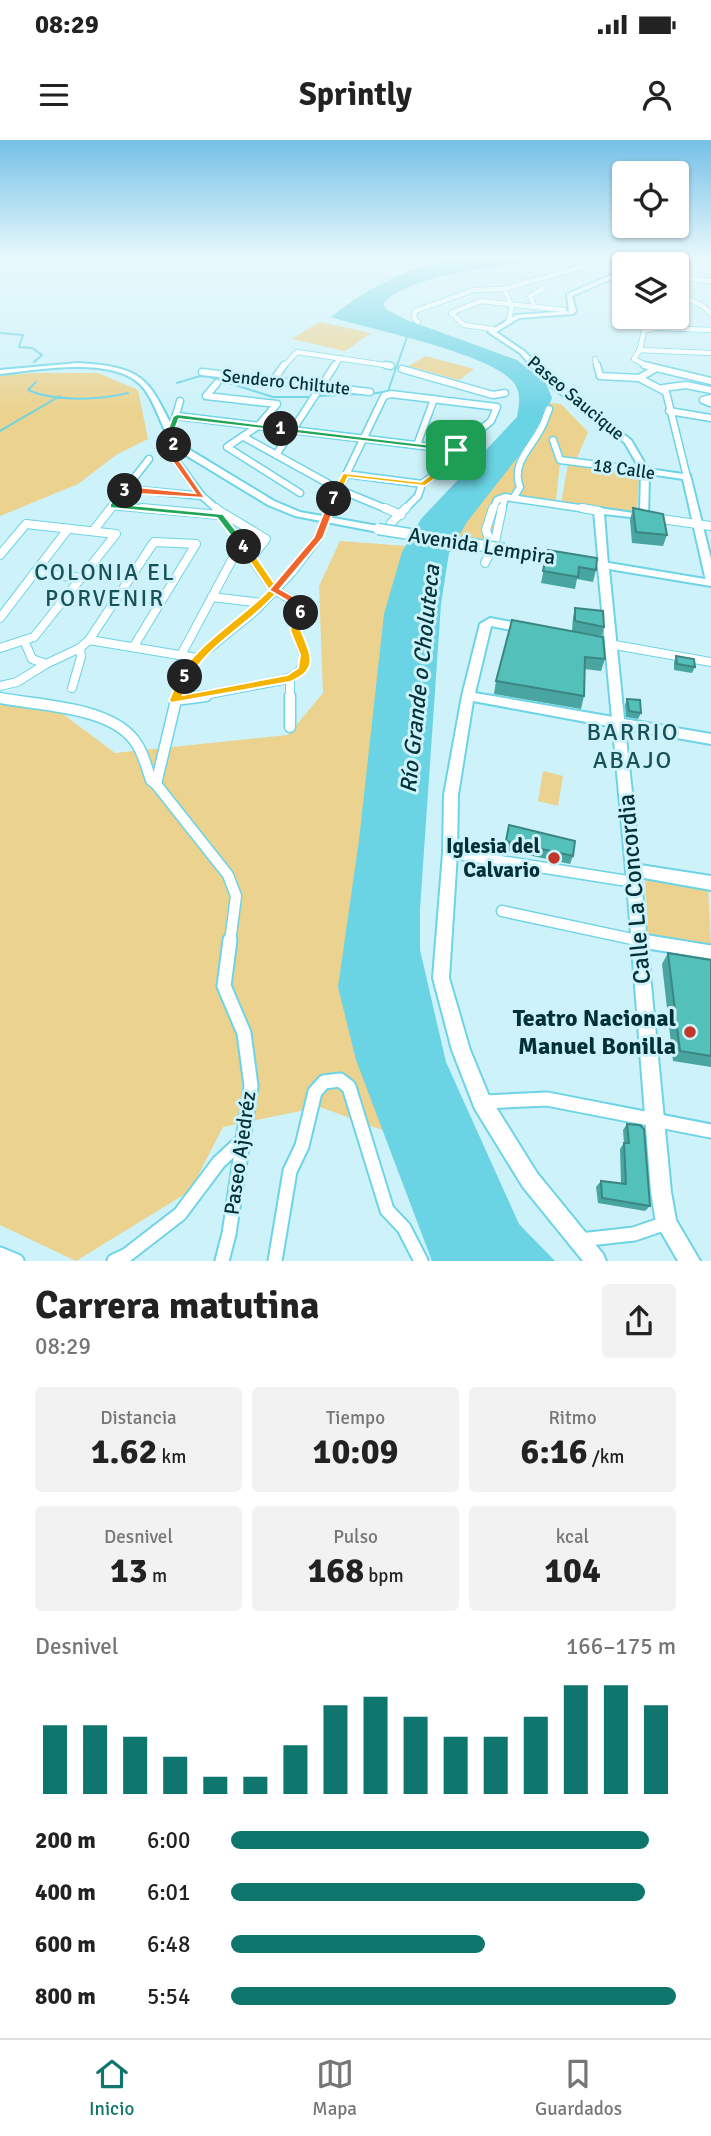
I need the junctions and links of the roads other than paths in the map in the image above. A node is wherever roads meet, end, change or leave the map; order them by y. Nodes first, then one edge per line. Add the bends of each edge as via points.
1 (417, 309) edge
2 (460, 309) edge
3 (510, 309) edge
4 (557, 309) edge
5 (573, 309) edge
6 (564, 310) dead end
7 (509, 320) junction
8 (418, 321) dead end
9 (653, 329) edge
10 (683, 329) edge
11 (492, 330) junction
12 (711, 330) edge
13 (639, 350) junction
14 (711, 353) edge
15 (340, 358) junction
16 (596, 359) dead end
17 (391, 366) dead end
18 (402, 369) dead end
19 (655, 369) junction
20 (0, 372) edge
21 (202, 372) dead end
22 (639, 378) junction
23 (711, 381) edge
24 (272, 382) junction
25 (217, 383) dead end
26 (466, 386) junction
27 (322, 387) junction
28 (663, 388) junction
29 (711, 390) edge
30 (370, 392) dead end
31 (505, 393) dead end
32 (435, 399) junction
33 (180, 401) dead end
34 (460, 401) junction
35 (549, 409) dead end
36 (669, 411) junction
37 (177, 416) junction
38 (711, 418) edge
39 (258, 426) junction
40 (294, 431) junction
41 (171, 432) junction
42 (244, 437) junction
43 (363, 439) junction
44 (553, 440) dead end
45 (176, 443) junction
46 (417, 445) junction
47 (456, 450) junction
48 (276, 456) junction
49 (149, 459) dead end
50 (645, 471) junction
51 (346, 474) junction
52 (687, 477) junction
53 (422, 484) junction
54 (127, 489) junction
55 (338, 489) junction
56 (300, 493) dead end
57 (202, 496) junction
58 (509, 497) junction
59 (113, 506) junction
60 (599, 511) junction
61 (219, 513) junction
62 (401, 515) junction
63 (645, 517) junction
64 (325, 520) junction
65 (391, 523) dead end
66 (697, 524) junction
67 (711, 526) edge
68 (68, 529) junction
69 (93, 531) junction
70 (498, 548) junction
71 (0, 555) edge
72 (234, 556) dead end
73 (252, 556) junction
74 (578, 561) edge
75 (485, 563) dead end
76 (596, 564) junction
77 (34, 573) junction
78 (82, 578) junction
79 (711, 582) edge
80 (274, 590) junction
81 (212, 597) junction
82 (262, 603) junction
83 (0, 618) edge
84 (534, 631) edge
85 (24, 640) junction
86 (89, 640) junction
87 (603, 643) junction
88 (134, 646) junction
89 (0, 648) edge
90 (80, 648) junction
91 (181, 655) junction
92 (197, 658) junction
93 (711, 662) edge
94 (46, 664) junction
95 (290, 678) junction
96 (0, 686) edge
97 (72, 688) dead end
98 (468, 696) junction
99 (0, 698) edge
100 (175, 700) junction
101 (619, 723) junction
102 (290, 727) dead end
103 (711, 739) edge
104 (156, 784) junction
105 (450, 853) junction
106 (634, 876) junction
107 (711, 883) edge
108 (502, 911) dead end
109 (639, 941) junction
110 (711, 952) edge
111 (482, 1102) junction
112 (654, 1120) junction
113 (711, 1131) edge
114 (243, 1140) junction
115 (666, 1223) junction
116 (578, 1240) junction
117 (0, 1254) edge
118 (17, 1261) edge
119 (114, 1261) edge
120 (222, 1261) edge
121 (275, 1261) edge
122 (421, 1261) edge
123 (596, 1261) edge
124 (690, 1261) edge

1 - 8 street via 414,318
2 - 11 street via 451,313 460,325
3 - 7 street
4 - 6 street
5 - 7 street
7 - 11 street
9 - 13 street via 643,333
10 - 12 street
11 - 50 street, Paseo Saucique via 628,442
13 - 14 street
13 - 19 street via 635,362
15 - 17 street
15 - 24 street via 294,354
15 - 27 street
16 - 22 street via 600,376
18 - 26 street
19 - 22 street
19 - 23 street
20 - 41 street via 83,365 131,375 144,382
21 - 24 street, Sendero Chiltute
22 - 28 street
24 - 27 street, Sendero Chiltute
25 - 39 street via 206,396 277,404
26 - 31 street
26 - 34 street
27 - 30 street, Sendero Chiltute
27 - 40 street
28 - 29 street via 686,385
28 - 36 street
32 - 34 street
32 - 43 street via 384,396
32 - 46 street
33 - 37 street
34 - 47 street via 495,405 496,411 491,421
35 - 58 street via 517,470 520,487
36 - 38 street
36 - 52 street
37 - 39 street
37 - 41 street
39 - 40 street
39 - 42 street
40 - 43 street
40 - 48 street
41 - 45 street
42 - 48 street
42 - 56 street via 227,447
43 - 46 street
43 - 51 street
44 - 50 street, 18 Calle via 560,460
45 - 57 street via 171,454
45 - 64 street, Avenida Lempira via 271,503
46 - 47 street
47 - 53 street via 448,465
48 - 55 street
49 - 54 street
50 - 52 street, 18 Calle
50 - 63 street
51 - 53 street
51 - 55 street
52 - 66 street
53 - 62 street
54 - 57 street
54 - 59 street
55 - 62 street
55 - 64 street
57 - 61 street
58 - 60 street
58 - 70 street
58 - 70 street via 496,500 485,527 486,537
59 - 61 street
59 - 69 street
60 - 63 street
60 - 76 street, Calle La Concordia
61 - 73 street
61 - 73 street via 266,539
62 - 65 street
63 - 66 street
64 - 70 street, Avenida Lempira, bridge
64 - 80 street via 318,538
66 - 67 street
66 - 79 street
68 - 69 street
68 - 71 street via 26,524
68 - 77 street
69 - 78 street via 116,534
70 - 74 street, Avenida Lempira
70 - 75 street
72 - 81 street
73 - 80 street
76 - 79 street
76 - 87 street, Calle La Concordia
77 - 78 street
77 - 83 street
78 - 85 street via 34,637
80 - 82 street
80 - 95 street via 301,605 296,630 306,664
81 - 82 street
81 - 91 street
82 - 92 street
84 - 98 street via 486,624
85 - 89 street
85 - 94 street via 32,659
86 - 88 street
86 - 88 street via 154,542 196,545
86 - 90 street
87 - 93 street
87 - 101 street, Calle La Concordia
88 - 91 street
90 - 94 street
90 - 97 street
91 - 92 street
92 - 100 street
94 - 96 street via 17,682
95 - 100 street
95 - 102 street
98 - 101 street
98 - 105 street via 451,795
99 - 104 street, Paseo Ajedréz via 74,710 118,727 139,747
100 - 104 street
101 - 103 street
101 - 106 street, Calle La Concordia
104 - 114 street, Paseo Ajedréz via 234,886 223,986 248,1053 251,1086
105 - 106 street
105 - 111 street via 440,971 461,1050
106 - 107 street
106 - 109 street, Calle La Concordia
108 - 109 street
109 - 110 street
109 - 112 street, Calle La Concordia
111 - 112 street via 547,1099
111 - 116 street via 530,1180
112 - 113 street
112 - 115 street, Calle La Concordia
114 - 119 street via 219,1162 180,1214
114 - 120 street, Paseo Ajedréz
115 - 116 street via 618,1238
115 - 124 street, Calle La Concordia
116 - 123 street
117 - 118 street
121 - 122 street via 290,1171 302,1146 315,1092 324,1082 340,1080 349,1087 387,1210 404,1228

